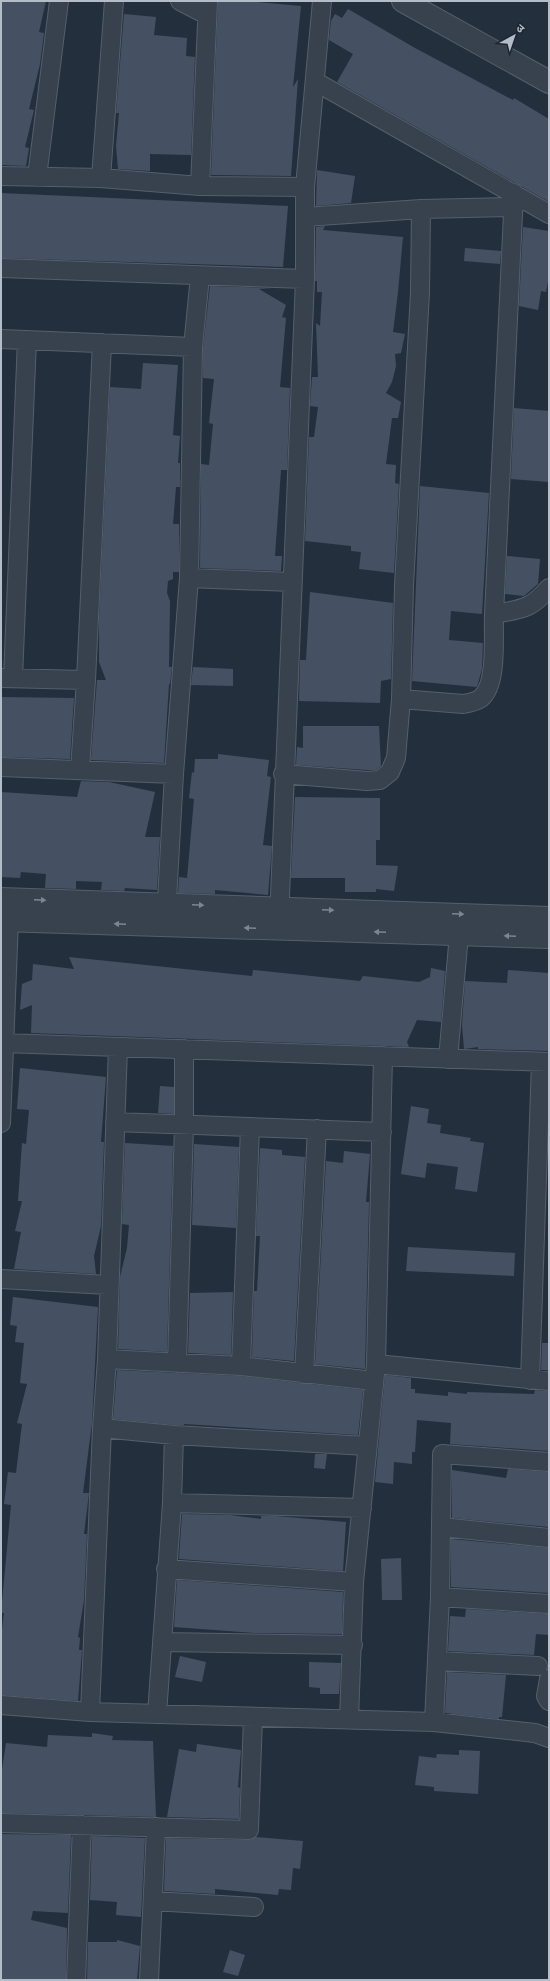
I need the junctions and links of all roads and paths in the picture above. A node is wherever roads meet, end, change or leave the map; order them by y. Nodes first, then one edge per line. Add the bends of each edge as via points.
1 (59, 1) edge
2 (114, 1) edge
3 (180, 1) edge
4 (322, 1) edge
5 (404, 1) edge
6 (207, 8) edge
7 (316, 82) junction
8 (549, 82) edge
9 (1, 176) edge
10 (37, 177) junction
11 (101, 178) junction
12 (200, 186) junction
13 (305, 187) junction
14 (514, 200) junction
15 (421, 209) junction
16 (549, 214) edge
17 (306, 217) junction
18 (1, 268) edge
19 (200, 276) junction
20 (305, 279) junction
21 (1, 339) edge
22 (27, 340) junction
23 (102, 343) junction
24 (193, 347) junction
25 (189, 578) junction
26 (291, 582) junction
27 (549, 588) edge
28 (9, 603) edge
29 (494, 614) junction
30 (7, 678) edge
31 (86, 680) junction
32 (401, 699) junction
33 (1, 767) edge
34 (80, 770) junction
35 (174, 774) junction
36 (283, 774) junction
37 (1, 899) edge
38 (168, 904) junction
39 (279, 918) junction
40 (549, 918) edge
41 (5, 920) edge
42 (166, 926) junction
43 (459, 934) junction
44 (549, 937) edge
45 (4, 1043) junction
46 (118, 1047) junction
47 (184, 1049) junction
48 (383, 1056) junction
49 (448, 1058) junction
50 (545, 1062) edge
51 (115, 1122) junction
52 (1, 1123) edge
53 (184, 1125) junction
54 (250, 1127) junction
55 (317, 1129) junction
56 (382, 1132) junction
57 (543, 1137) edge
58 (1, 1279) edge
59 (108, 1285) junction
60 (107, 1359) junction
61 (177, 1363) junction
62 (241, 1366) junction
63 (375, 1373) junction
64 (304, 1374) junction
65 (530, 1380) junction
66 (549, 1381) edge
67 (102, 1428) junction
68 (174, 1435) junction
69 (367, 1446) junction
70 (549, 1462) edge
71 (172, 1503) junction
72 (362, 1508) junction
73 (441, 1527) junction
74 (549, 1538) edge
75 (166, 1569) junction
76 (354, 1582) junction
77 (440, 1597) junction
78 (549, 1604) edge
79 (163, 1642) junction
80 (352, 1645) junction
81 (437, 1661) junction
82 (543, 1672) edge
83 (549, 1701) edge
84 (1, 1705) edge
85 (90, 1712) junction
86 (157, 1714) junction
87 (253, 1717) junction
88 (349, 1720) junction
89 (434, 1722) junction
90 (549, 1738) edge
91 (1, 1823) edge
92 (82, 1825) junction
93 (156, 1827) junction
94 (153, 1901) junction
95 (254, 1907) dead end
96 (76, 1980) edge
97 (149, 1980) edge

1 - 10 street
2 - 11 street
3 - 6 street
4 - 7 street
5 - 8 street
6 - 12 street
7 - 13 street
7 - 14 street
9 - 10 street
10 - 11 street
11 - 12 street
12 - 13 street
13 - 17 street
14 - 15 street
14 - 16 street
14 - 29 street
15 - 17 street
15 - 32 street via 420,292 404,586
17 - 20 street
18 - 19 street
19 - 20 street
19 - 24 street
20 - 26 street
21 - 22 street
22 - 23 street
22 - 28 street
23 - 24 street
23 - 31 street
24 - 25 street
25 - 26 street
25 - 35 street
26 - 36 street
27 - 29 street via 537,602 525,608
28 - 30 street
29 - 32 street via 491,680 480,698 463,704
30 - 31 street
31 - 34 street
32 - 36 street via 396,758 390,772 380,780
33 - 34 street
34 - 35 street
35 - 38 street
36 - 39 street
37 -> 38 street
38 -> 39 street
38 - 42 street
39 -> 40 street
39 -> 42 street
43 -> 39 street
42 -> 41 street
41 - 45 street
44 -> 43 street
43 - 49 street
45 - 46 street
45 - 52 street
46 - 47 street
46 - 51 street
47 - 48 street
47 - 53 street
48 - 49 street
48 - 56 street
49 - 50 street
50 - 57 street
51 - 53 street
51 - 59 street
53 - 54 street
53 - 61 street
54 - 55 street
54 - 62 street
55 - 56 street
55 - 64 street
56 - 63 street
57 - 65 street
58 - 59 street
59 - 60 street
60 - 61 street
60 - 67 street
61 - 62 street
62 - 64 street
63 - 64 street
63 - 65 street
63 - 69 street
65 - 66 street
67 - 68 street
67 - 85 street
68 - 69 street
68 - 71 street
69 - 72 street
70 - 73 street via 442,1454
71 - 72 street
71 - 75 street
72 - 76 street
73 - 74 street
73 - 77 street
75 - 76 street
75 - 79 street
76 - 80 street
77 - 78 street
77 - 81 street
79 - 80 street
79 - 86 street
80 - 88 street
81 - 82 street
81 - 89 street
82 - 83 street
84 - 85 street
85 - 86 street
86 - 87 street
87 - 88 street
87 - 93 street via 249,1830
88 - 89 street
89 - 90 street via 535,1732
91 - 92 street
92 - 93 street
92 - 96 street
93 - 94 street
94 - 95 street
94 - 97 street

